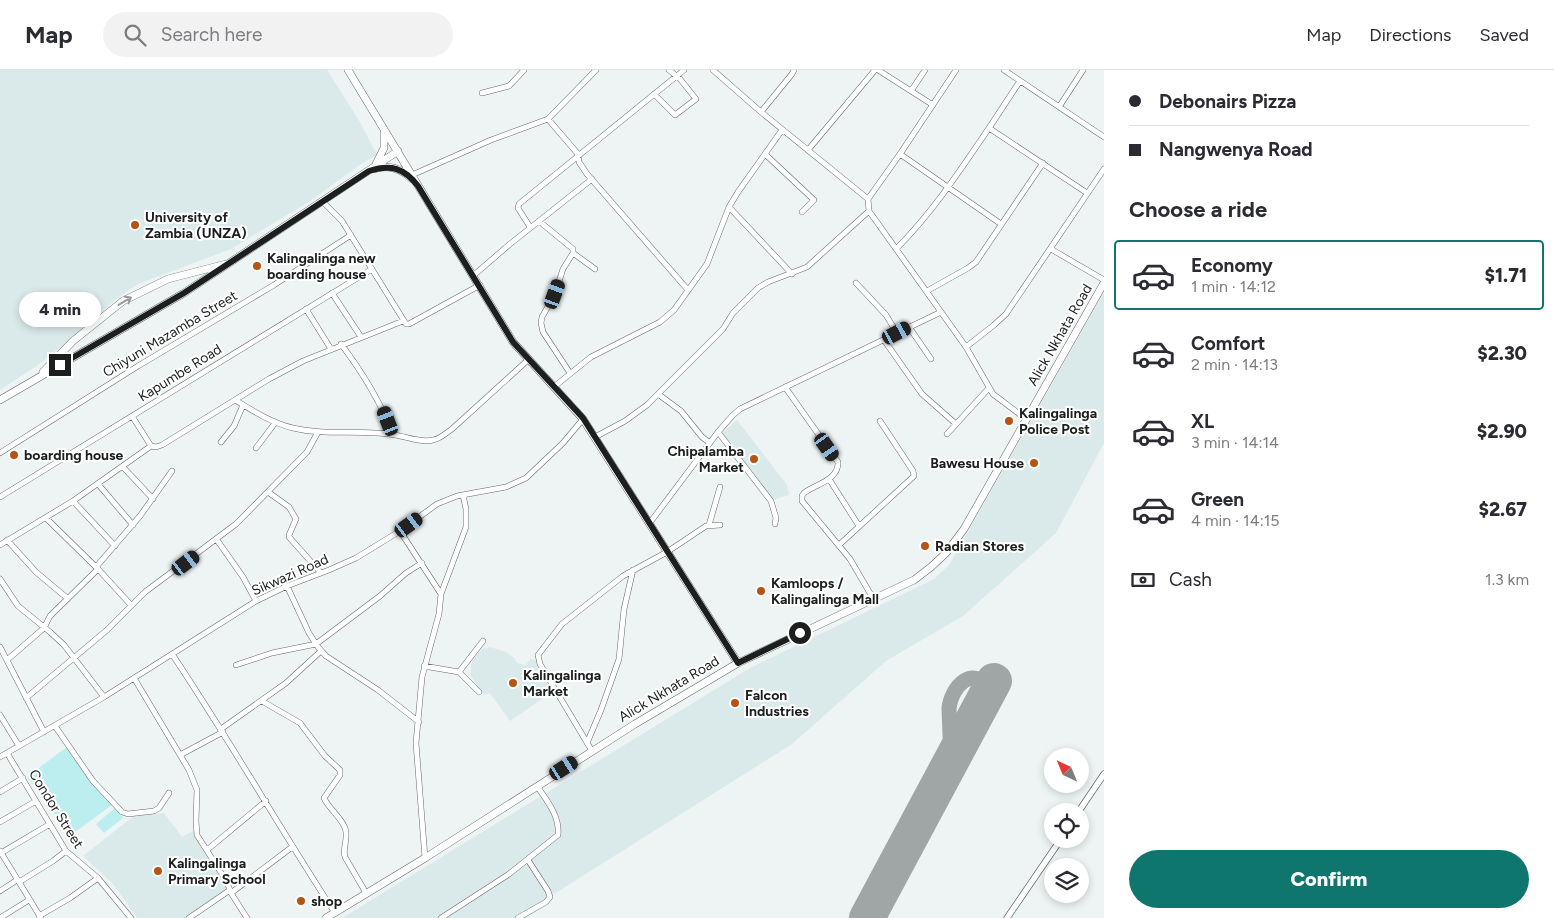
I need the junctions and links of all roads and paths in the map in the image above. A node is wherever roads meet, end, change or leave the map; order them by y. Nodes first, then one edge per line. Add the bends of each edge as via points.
1 (348, 70) edge
2 (524, 70) edge
3 (596, 70) edge
4 (669, 70) edge
5 (684, 70) edge
6 (713, 70) edge
7 (794, 70) edge
8 (877, 70) edge
9 (925, 70) edge
10 (956, 70) edge
11 (1004, 70) edge
12 (1083, 70) edge
13 (676, 76) junction
14 (1020, 81) junction
15 (911, 91) junction
16 (482, 93) dead end
17 (654, 94) junction
18 (933, 105) junction
19 (1059, 107) junction
20 (761, 112) junction
21 (548, 119) junction
22 (989, 128) junction
23 (384, 129) junction
24 (782, 130) junction
25 (1104, 138) edge
26 (808, 150) junction
27 (398, 151) junction
28 (578, 154) junction
29 (765, 154) junction
30 (900, 154) junction
31 (1042, 163) junction
32 (1104, 169) edge
33 (369, 171) junction
34 (412, 175) junction
35 (592, 179) junction
36 (418, 186) junction
37 (949, 187) junction
38 (1087, 193) junction
39 (868, 198) junction
40 (323, 202) junction
41 (729, 207) junction
42 (802, 212) dead end
43 (870, 212) junction
44 (539, 221) junction
45 (1001, 224) junction
46 (530, 227) junction
47 (351, 235) junction
48 (897, 248) junction
49 (1051, 249) junction
50 (573, 253) junction
51 (233, 262) junction
52 (372, 269) junction
53 (595, 269) dead end
54 (792, 274) junction
55 (474, 275) junction
56 (1104, 282) edge
57 (856, 283) dead end
58 (480, 286) junction
59 (688, 290) junction
60 (927, 291) junction
61 (332, 293) junction
62 (306, 309) junction
63 (941, 312) junction
64 (403, 321) junction
65 (909, 327) junction
66 (897, 333) junction
67 (361, 337) junction
68 (884, 340) junction
69 (341, 344) junction
70 (966, 347) junction
71 (331, 349) junction
72 (530, 359) junction
73 (930, 359) dead end
74 (570, 373) junction
75 (36, 379) junction
76 (555, 386) junction
77 (784, 387) junction
78 (990, 388) junction
79 (658, 394) junction
80 (0, 400) edge
81 (234, 400) junction
82 (243, 405) junction
83 (132, 416) junction
84 (583, 418) junction
85 (1026, 419) junction
86 (880, 420) dead end
87 (275, 423) junction
88 (956, 424) junction
89 (318, 432) junction
90 (718, 432) junction
91 (393, 434) junction
92 (947, 434) dead end
93 (595, 437) junction
94 (222, 442) dead end
95 (710, 442) junction
96 (150, 446) junction
97 (256, 448) dead end
98 (0, 453) edge
99 (123, 467) junction
100 (172, 471) dead end
101 (829, 479) junction
102 (98, 484) junction
103 (720, 487) dead end
104 (268, 492) junction
105 (463, 494) junction
106 (0, 497) edge
107 (153, 499) junction
108 (73, 501) junction
109 (46, 518) junction
110 (649, 524) junction
111 (776, 524) dead end
112 (133, 525) junction
113 (709, 525) junction
114 (720, 525) dead end
115 (859, 526) junction
116 (400, 531) junction
117 (7, 540) junction
118 (217, 540) junction
119 (0, 545) edge
120 (839, 545) junction
121 (115, 546) junction
122 (667, 552) junction
123 (422, 563) junction
124 (97, 568) junction
125 (633, 570) junction
126 (321, 573) junction
127 (0, 579) edge
128 (286, 586) junction
129 (442, 594) junction
130 (67, 598) junction
131 (874, 600) junction
132 (256, 601) junction
133 (131, 605) junction
134 (44, 628) junction
135 (483, 641) dead end
136 (316, 644) junction
137 (0, 647) edge
138 (321, 652) junction
139 (172, 654) junction
140 (75, 657) junction
141 (7, 660) junction
142 (738, 663) junction
143 (236, 665) dead end
144 (424, 666) junction
145 (459, 672) junction
146 (134, 678) junction
147 (479, 692) dead end
148 (104, 697) junction
149 (26, 698) junction
150 (262, 701) junction
151 (0, 715) edge
152 (419, 722) junction
153 (55, 726) junction
154 (222, 731) junction
155 (44, 732) junction
156 (587, 744) junction
157 (19, 746) junction
158 (592, 751) junction
159 (7, 753) junction
160 (180, 755) junction
161 (0, 757) edge
162 (1104, 774) edge
163 (23, 778) junction
164 (537, 786) junction
165 (0, 792) edge
166 (169, 793) dead end
167 (36, 801) junction
168 (266, 802) junction
169 (1085, 803) edge
170 (0, 822) edge
171 (50, 824) junction
172 (292, 847) junction
173 (1055, 848) edge
174 (207, 850) junction
175 (66, 851) junction
176 (1, 852) edge
177 (425, 858) junction
178 (528, 860) junction
179 (3, 861) edge
180 (98, 878) junction
181 (18, 881) junction
182 (0, 891) edge
183 (231, 891) junction
184 (366, 893) junction
185 (29, 900) junction
186 (335, 913) junction
187 (40, 917) edge
188 (0, 918) edge
189 (131, 918) edge
190 (189, 918) edge
191 (247, 918) edge
192 (326, 918) edge
193 (440, 918) edge
194 (518, 918) edge
195 (1007, 918) edge

1 - 23 main road
2 - 16 street via 509,86
3 - 21 street
4 - 13 street
5 - 13 street
6 - 20 street
7 - 20 street
8 - 15 street
8 - 26 street
9 - 15 street
10 - 18 street
11 - 14 street
12 - 19 street
13 - 17 street
13 - 17 street via 696,98 684,110 675,115
14 - 19 street
14 - 22 street
15 - 18 street
17 - 28 street
18 - 30 street
19 - 25 street
20 - 24 street
21 - 28 street
21 - 34 street
22 - 31 street
22 - 37 street
23 - 27 main road
23 - 33 main road via 381,157
24 - 26 street
24 - 29 street
26 - 39 street
27 - 33 main road
27 - 34 main road
28 - 35 street via 579,162
28 - 46 street via 519,204 518,208
29 - 41 street
29 - 42 street via 814,200
30 - 37 street
30 - 39 street
31 - 38 street
31 - 45 street
32 - 38 street
33 - 36 main road via 391,167 411,177
33 - 40 main road
34 - 36 main road
35 - 44 street
35 - 59 street
36 - 55 main road
37 - 45 street
37 - 48 street
38 - 49 street
39 - 43 street
40 - 47 street
40 - 51 main road
41 - 54 street
41 - 59 street via 707,264
43 - 48 street
43 - 54 street via 815,262
44 - 46 street
44 - 50 street via 574,249
45 - 60 street via 976,262
46 - 55 street
47 - 52 street
47 - 98 street, Chiyuni Mazamba Street
48 - 60 street
49 - 56 street
49 - 70 street via 1006,314
50 - 53 street
50 - 74 street via 566,262 541,323 543,332
51 - 75 main road
75 -> 51 main road via 123,301 168,279
52 - 61 street, Kapumbe Road
52 - 64 street
54 - 79 street via 758,288 733,312 723,329
55 - 58 main road
56 - 85 main road, Alick Nkhata Road
57 - 66 street via 886,315
58 - 64 street via 409,324
58 - 72 main road via 513,342
59 - 74 street via 665,319 600,351
60 - 63 street
61 - 62 street, Kapumbe Road
61 - 67 street
62 - 71 street
62 - 83 street, Kapumbe Road
63 - 65 street
63 - 70 street
64 - 67 street
65 - 66 street
65 - 73 street
66 - 68 street
67 - 69 street
68 - 77 street
68 - 88 street via 922,394
69 - 71 street
69 - 91 street via 379,401
70 - 78 street
71 - 81 street via 295,365
72 - 76 main road
72 - 91 street via 442,437 422,440
74 - 76 street
75 - 80 main road
76 - 84 main road
77 - 90 street via 740,409
77 - 101 street via 838,462 836,473
78 - 85 street
78 - 88 street
79 - 93 street via 637,413
79 - 95 street via 681,411
81 - 82 street
81 - 96 street via 162,445
82 - 87 street
82 - 94 street via 234,426
83 - 96 street
83 - 106 street, Kapumbe Road
84 - 93 main road
84 - 105 street, Sikwazi Road via 563,443 526,478 506,487
85 - 131 main road, Alick Nkhata Road via 950,549 923,574
86 - 115 street via 914,476
87 - 89 street
87 - 97 street
88 - 92 street
89 - 91 street
89 - 104 street via 307,452
90 - 95 street
90 - 111 street via 770,502
93 - 110 main road
95 - 110 street
96 - 99 street
99 - 102 street
99 - 107 street
100 - 107 street
101 - 115 street
101 - 120 street via 804,493 802,501
102 - 108 street
102 - 112 street
103 - 113 street
104 - 118 street
104 - 126 street via 292,511 296,519 288,535
105 - 116 street, Sikwazi Road via 436,504
105 - 129 street via 466,526
107 - 112 street
108 - 109 street
108 - 121 street
109 - 117 street
109 - 124 street
110 - 122 main road
112 - 121 street
113 - 114 street
113 - 122 street
115 - 120 street
116 - 123 street
116 - 126 street, Sikwazi Road via 356,558
117 - 119 street
117 - 130 street via 36,572
118 - 132 street
118 - 133 street
120 - 131 street
121 - 124 street
122 - 125 street
122 - 142 main road
123 - 129 street
123 - 136 street
124 - 130 street
124 - 133 street
125 - 156 street via 624,608 619,659
125 - 156 street via 562,624 538,655 540,664
126 - 128 street, Sikwazi Road
127 - 134 street via 18,606
128 - 132 street, Sikwazi Road
128 - 136 street
129 - 144 street
130 - 134 street via 50,616
131 - 142 main road, Alick Nkhata Road
132 - 139 street, Sikwazi Road
133 - 140 street
134 - 140 street
134 - 141 street
135 - 145 street
136 - 138 street
136 - 143 street
137 - 141 street
138 - 150 street
138 - 152 street
139 - 146 street, Sikwazi Road
139 - 154 street
140 - 148 street
140 - 149 street
141 - 149 street
142 - 158 main road, Alick Nkhata Road
144 - 145 street
144 - 152 street
145 - 147 street
146 - 148 street, Sikwazi Road
146 - 160 street
148 - 153 street, Sikwazi Road
149 - 155 street
150 - 154 street
150 - 184 street via 300,723 340,770 324,798 345,827 345,857
151 - 157 street
152 - 177 street via 416,749
153 - 155 street, Sikwazi Road
153 - 166 street via 93,781 122,812 154,811 160,808
154 - 160 street
154 - 168 street
155 - 157 street, Sikwazi Road
156 - 158 street
157 - 159 street, Sikwazi Road
158 - 164 main road, Alick Nkhata Road
159 - 161 street, Sikwazi Road
159 - 163 street, Condor Street
160 - 174 street via 196,786 196,830
162 - 169 street
163 - 165 street
163 - 167 street, Condor Street
164 - 177 main road, Alick Nkhata Road
164 - 178 street via 552,808 558,836
167 - 170 street
167 - 171 street, Condor Street
168 - 172 street
168 - 174 street
171 - 175 street, Condor Street
171 - 176 street
172 - 183 street
172 - 186 street
173 - 195 street
174 - 183 street
175 - 180 street, Condor Street
175 - 181 street
176 - 179 street
177 - 184 main road, Alick Nkhata Road
178 - 193 street
178 - 194 street via 550,897
179 - 181 street
180 - 187 street
180 - 189 street, Condor Street
181 - 182 street
181 - 185 street
183 - 190 street
183 - 191 street
184 - 186 main road, Alick Nkhata Road
185 - 187 street
185 - 188 street
186 - 192 main road, Alick Nkhata Road

